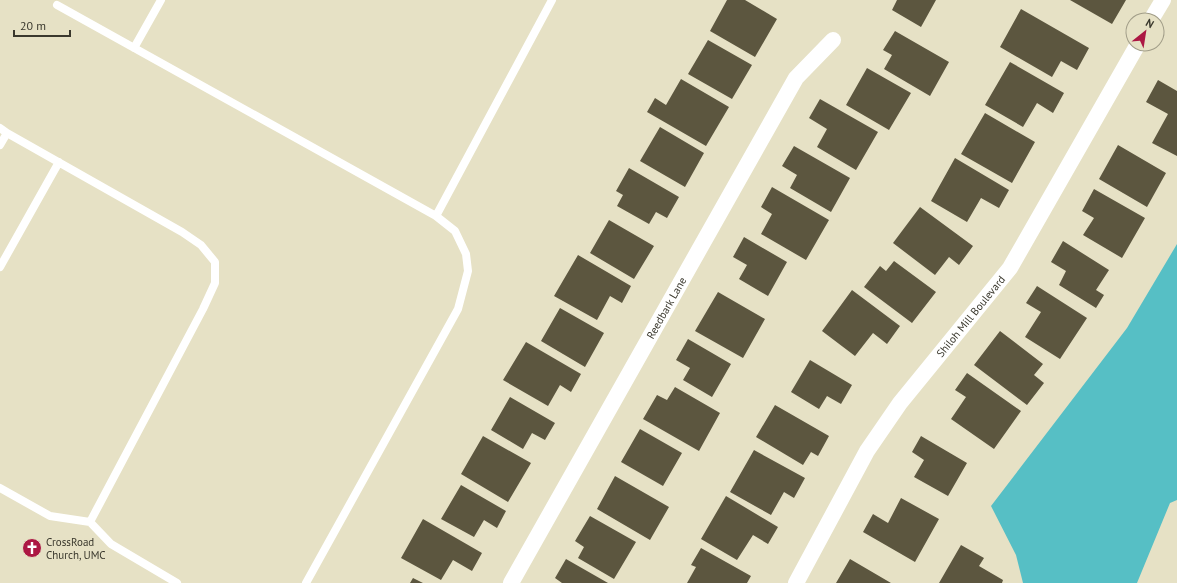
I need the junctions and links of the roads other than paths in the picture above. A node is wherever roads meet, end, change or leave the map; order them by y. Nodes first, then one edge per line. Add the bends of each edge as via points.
1 (161, 0) edge
2 (552, 0) edge
3 (1163, 0) edge
4 (56, 5) dead end
5 (1156, 12) edge
6 (833, 40) dead end
7 (134, 48) junction
8 (1133, 52) edge
9 (4, 130) edge
10 (0, 145) edge
11 (59, 162) junction
12 (436, 216) junction
13 (0, 267) edge
14 (0, 488) edge
15 (90, 522) junction
16 (177, 583) edge
17 (306, 583) edge
18 (511, 583) edge
19 (796, 583) edge

1 - 7 lane
2 - 12 lane
3 - 5 street
4 - 7 lane
6 - 18 street, Reedbark Lane via 796,78
7 - 12 lane
8 - 19 street, Shiloh Mill Boulevard via 1010,268 900,403 867,451
9 - 10 lane
9 - 11 lane
11 - 13 lane
11 - 15 lane via 182,232 201,245 215,262 216,283
12 - 17 lane via 455,230 466,254 468,271 458,309
14 - 15 lane via 50,516
15 - 16 lane via 111,544

